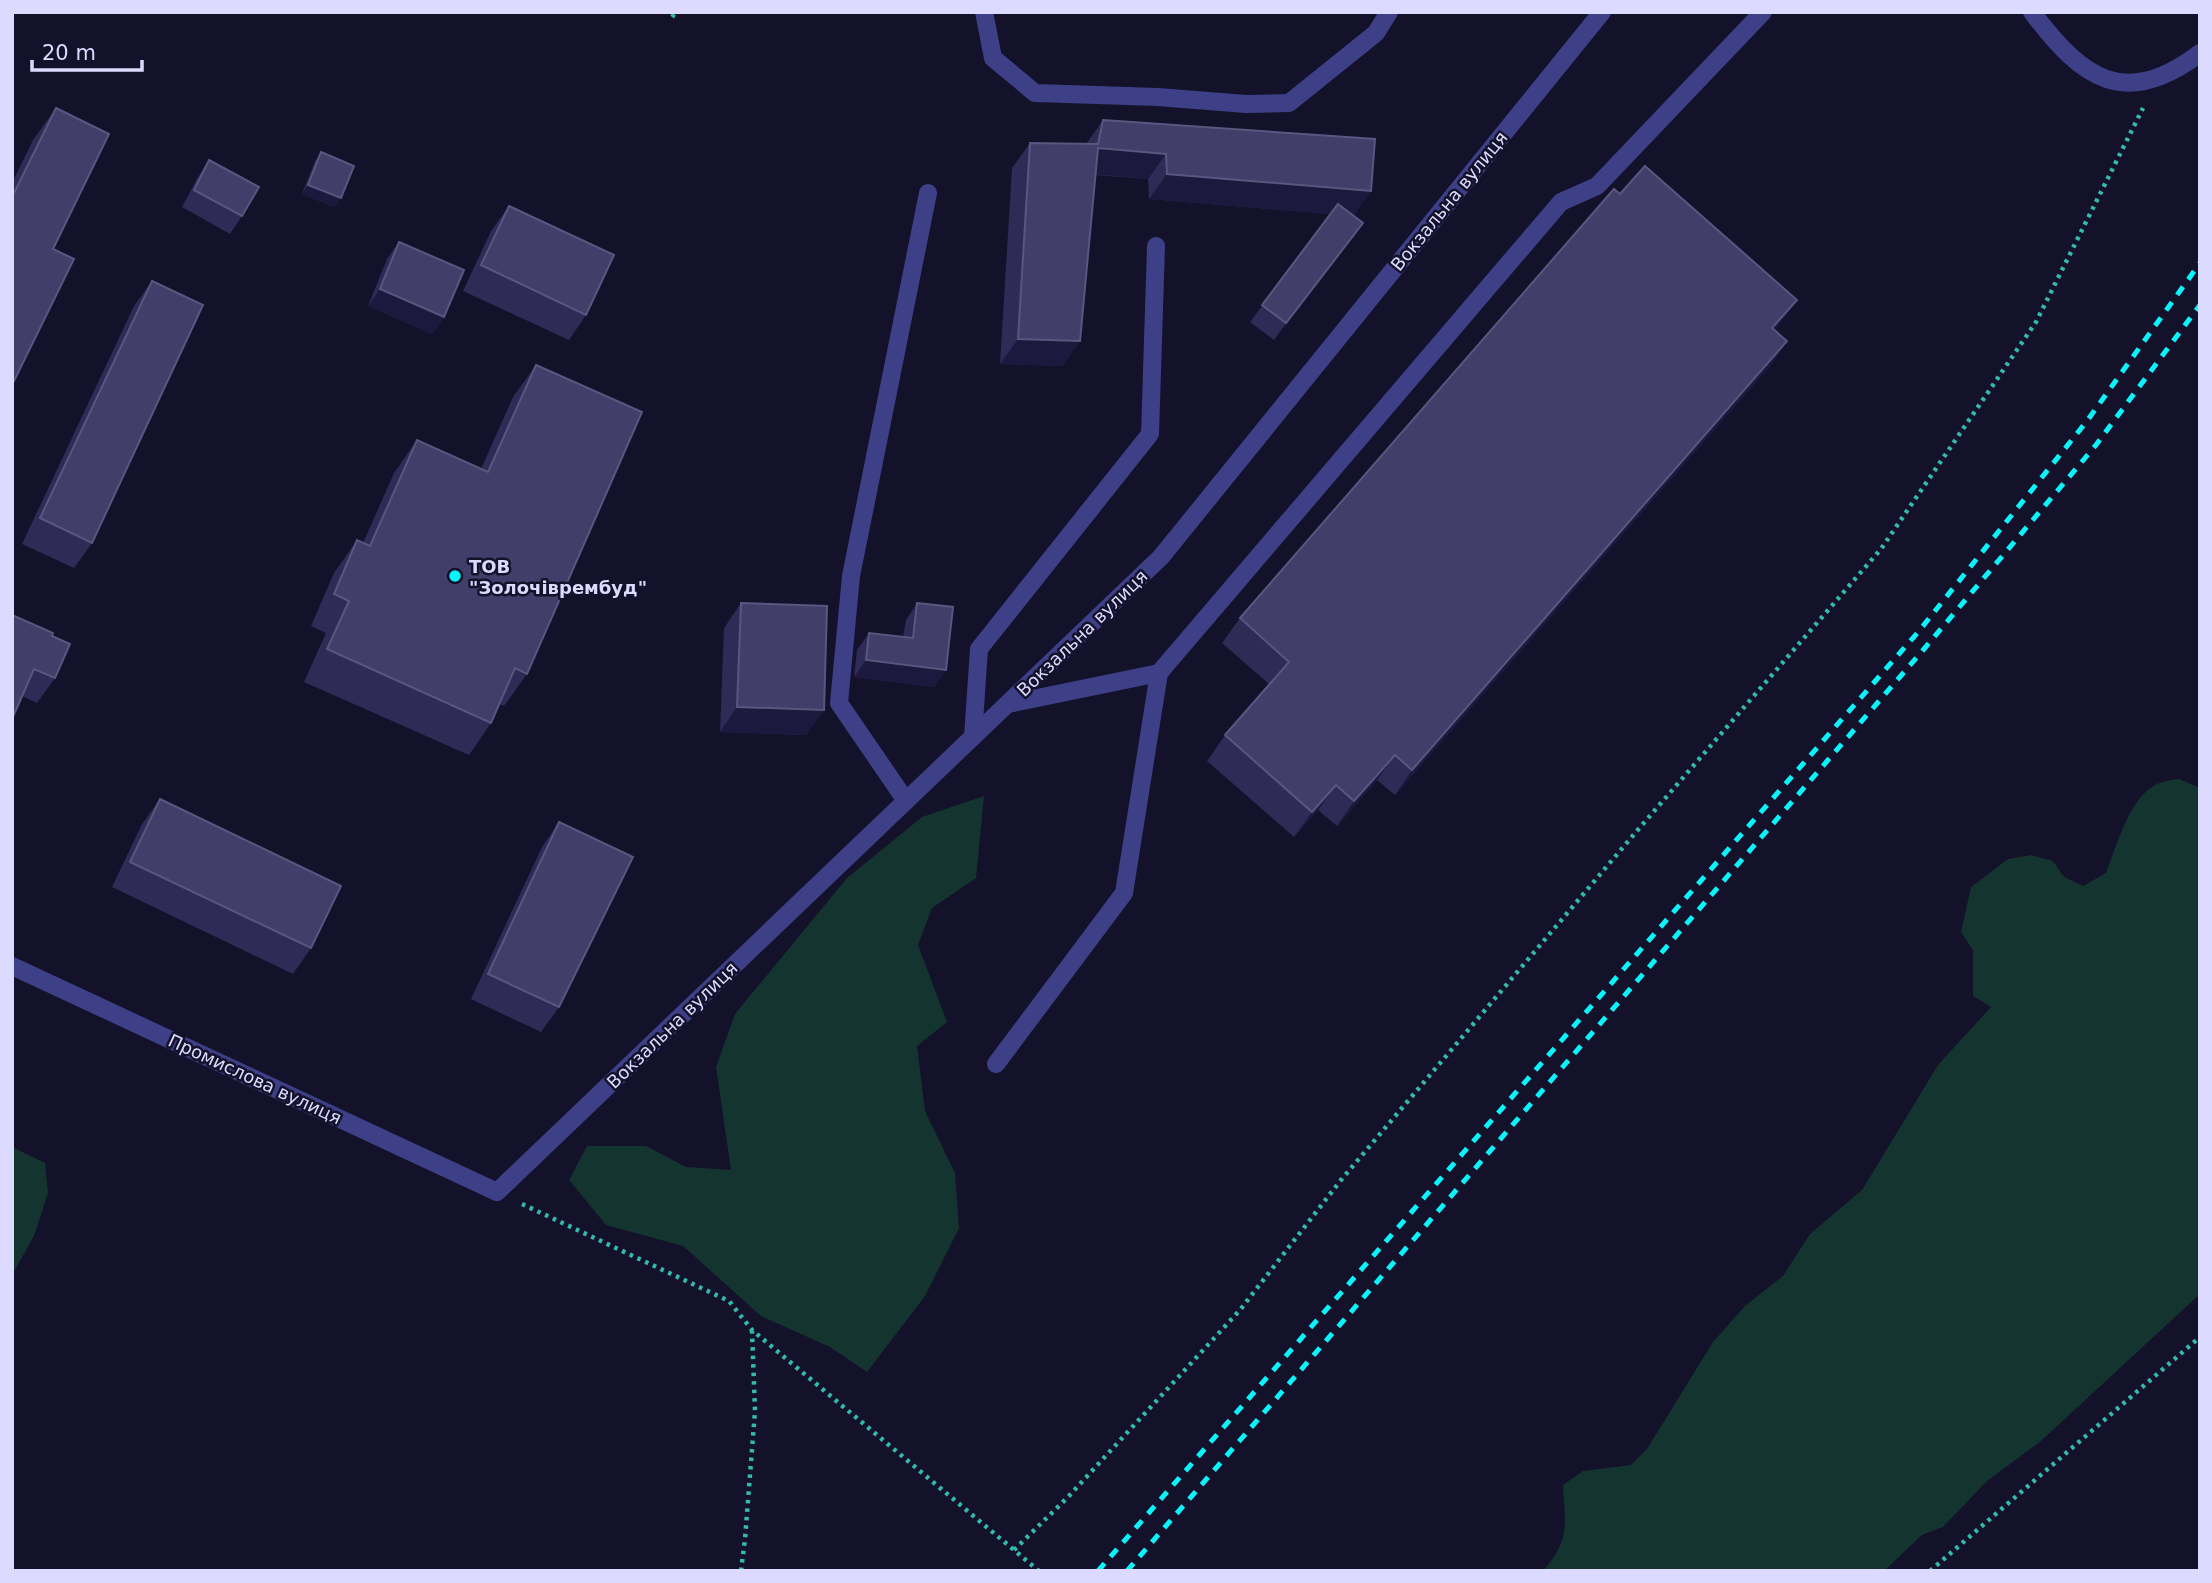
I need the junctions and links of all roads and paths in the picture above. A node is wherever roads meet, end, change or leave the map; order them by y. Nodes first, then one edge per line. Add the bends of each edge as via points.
1 (984, 12) edge
2 (1390, 12) edge
3 (1602, 12) edge
4 (1763, 12) edge
5 (2032, 12) edge
6 (2200, 53) edge
7 (2157, 79) junction
8 (928, 193) dead end
9 (1156, 246) dead end
10 (1159, 673) junction
11 (1007, 705) junction
12 (973, 737) junction
13 (906, 801) junction
14 (12, 966) edge
15 (996, 1064) dead end
16 (497, 1192) junction
17 (752, 1329) junction
18 (2200, 1337) edge
19 (1014, 1549) junction
20 (741, 1571) edge
21 (1039, 1571) edge
22 (1930, 1571) edge

1 - 2 street via 993,58 1035,93 1268,104 1289,103 1376,33
3 - 11 street, Вокзальна вулиця via 1161,556
4 - 10 street via 1597,186 1561,202
5 - 7 street via 2048,34 2089,72 2109,81
6 - 7 street
7 - 19 path via 2036,322 1881,550 1368,1148 1240,1310 1068,1497
8 - 13 street via 851,576 839,703
9 - 12 street via 1150,434 979,649
10 - 11 street
10 - 15 street via 1124,893
11 - 12 street, Вокзальна вулиця
12 - 13 street, Вокзальна вулиця
13 - 16 street, Вокзальна вулиця
14 - 16 street, Промислова вулиця
16 - 17 path via 729,1301
17 - 19 path
17 - 20 path via 755,1411
18 - 22 path
19 - 21 path

